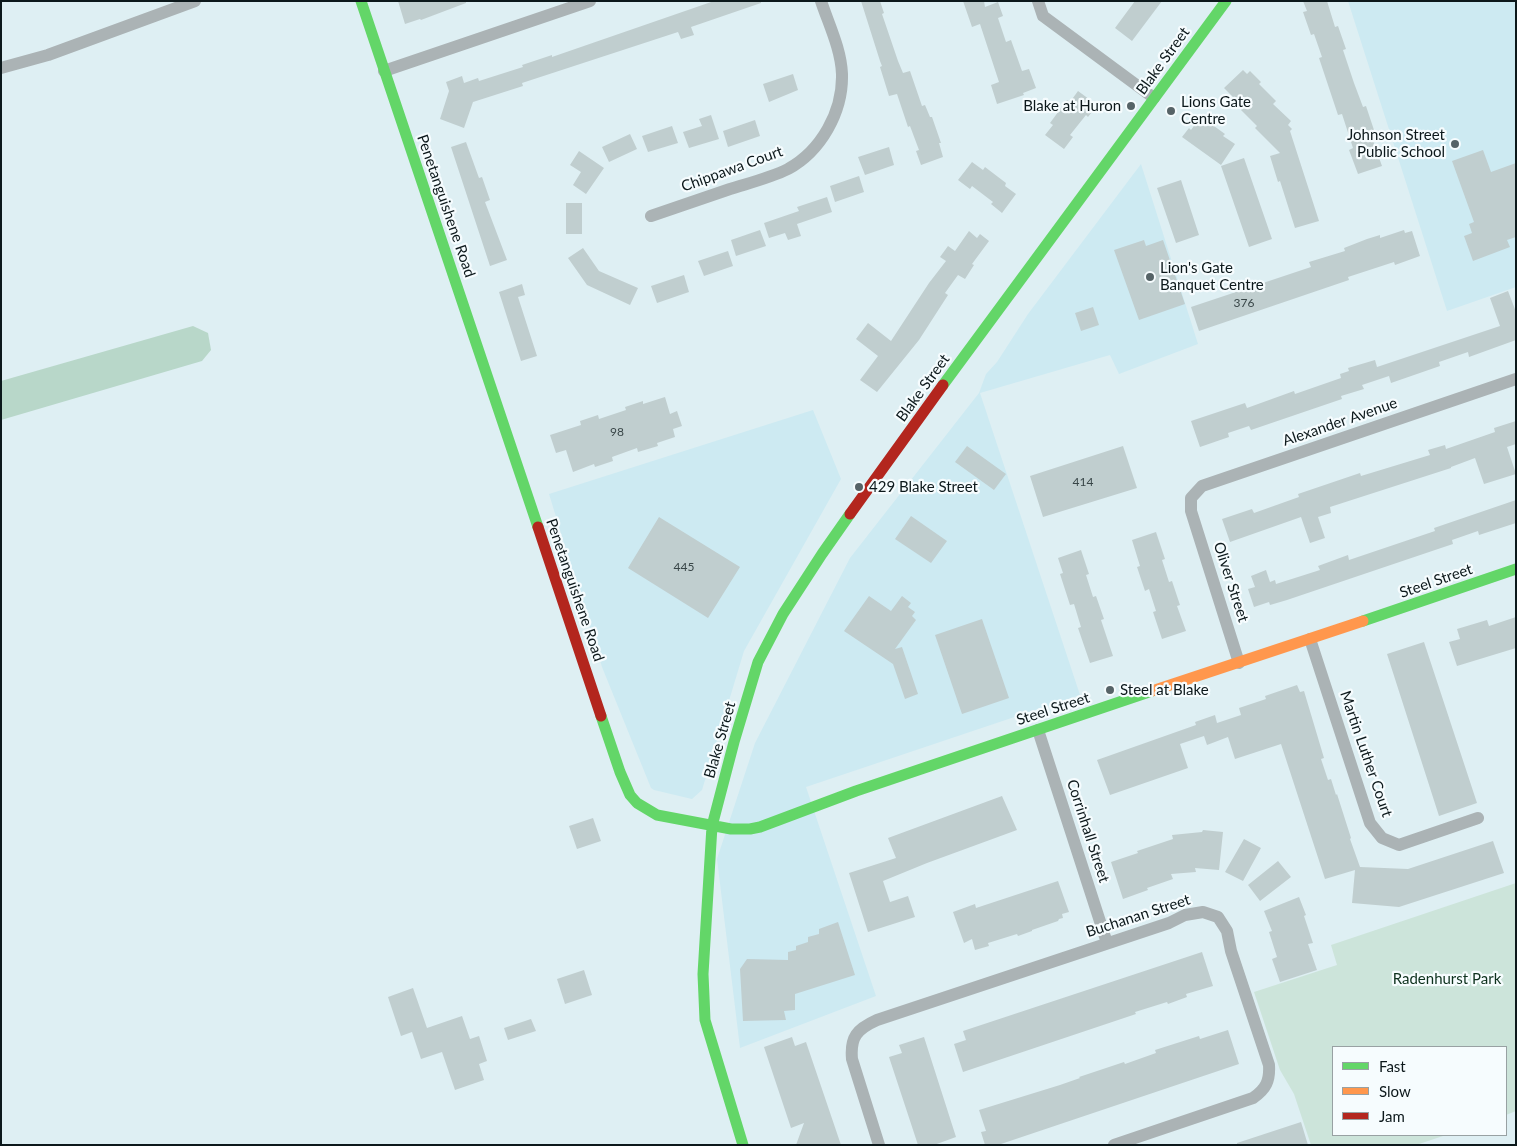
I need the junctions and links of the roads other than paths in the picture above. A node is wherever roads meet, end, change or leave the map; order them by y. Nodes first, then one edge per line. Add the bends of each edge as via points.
1 (196, 1) edge
2 (361, 1) edge
3 (590, 1) edge
4 (821, 1) edge
5 (1038, 1) edge
6 (1226, 1) edge
7 (1, 68) edge
8 (384, 71) junction
9 (1154, 98) junction
10 (651, 216) dead end
11 (1516, 379) edge
12 (1191, 511) joint
13 (1516, 569) edge
14 (1310, 639) junction
15 (1239, 663) junction
16 (1038, 730) junction
17 (1478, 818) dead end
18 (712, 826) junction
19 (1108, 943) junction
20 (743, 1145) edge
21 (879, 1145) edge
22 (1114, 1145) edge

1 - 7 street via 48,55
2 - 8 street, Penetanguishene Road
3 - 8 street
4 - 10 street, Chippawa Court via 842,75 833,118 823,138 788,169
5 - 9 street via 1043,16
6 - 9 street, Blake Street
8 - 18 street, Penetanguishene Road via 622,778 630,795 657,816
9 - 18 street, Blake Street via 893,453 783,614 758,662
11 - 12 street, Alexander Avenue via 1202,486 1191,498
12 - 15 street, Oliver Street
13 - 14 street, Steel Street
14 - 15 street, Steel Street
14 - 17 street, Martin Luther Court via 1370,823 1382,838 1399,845
15 - 16 street, Steel Street
16 - 18 street, Steel Street via 760,827 731,829
16 - 19 street, Corrinhall Street
18 - 20 street via 704,932 705,1020
19 - 21 street, Buchanan Street via 864,1026 854,1036 852,1059
19 - 22 street, Buchanan Street via 1185,915 1203,912 1218,917 1227,931 1230,951 1270,1076 1262,1092 1253,1098

